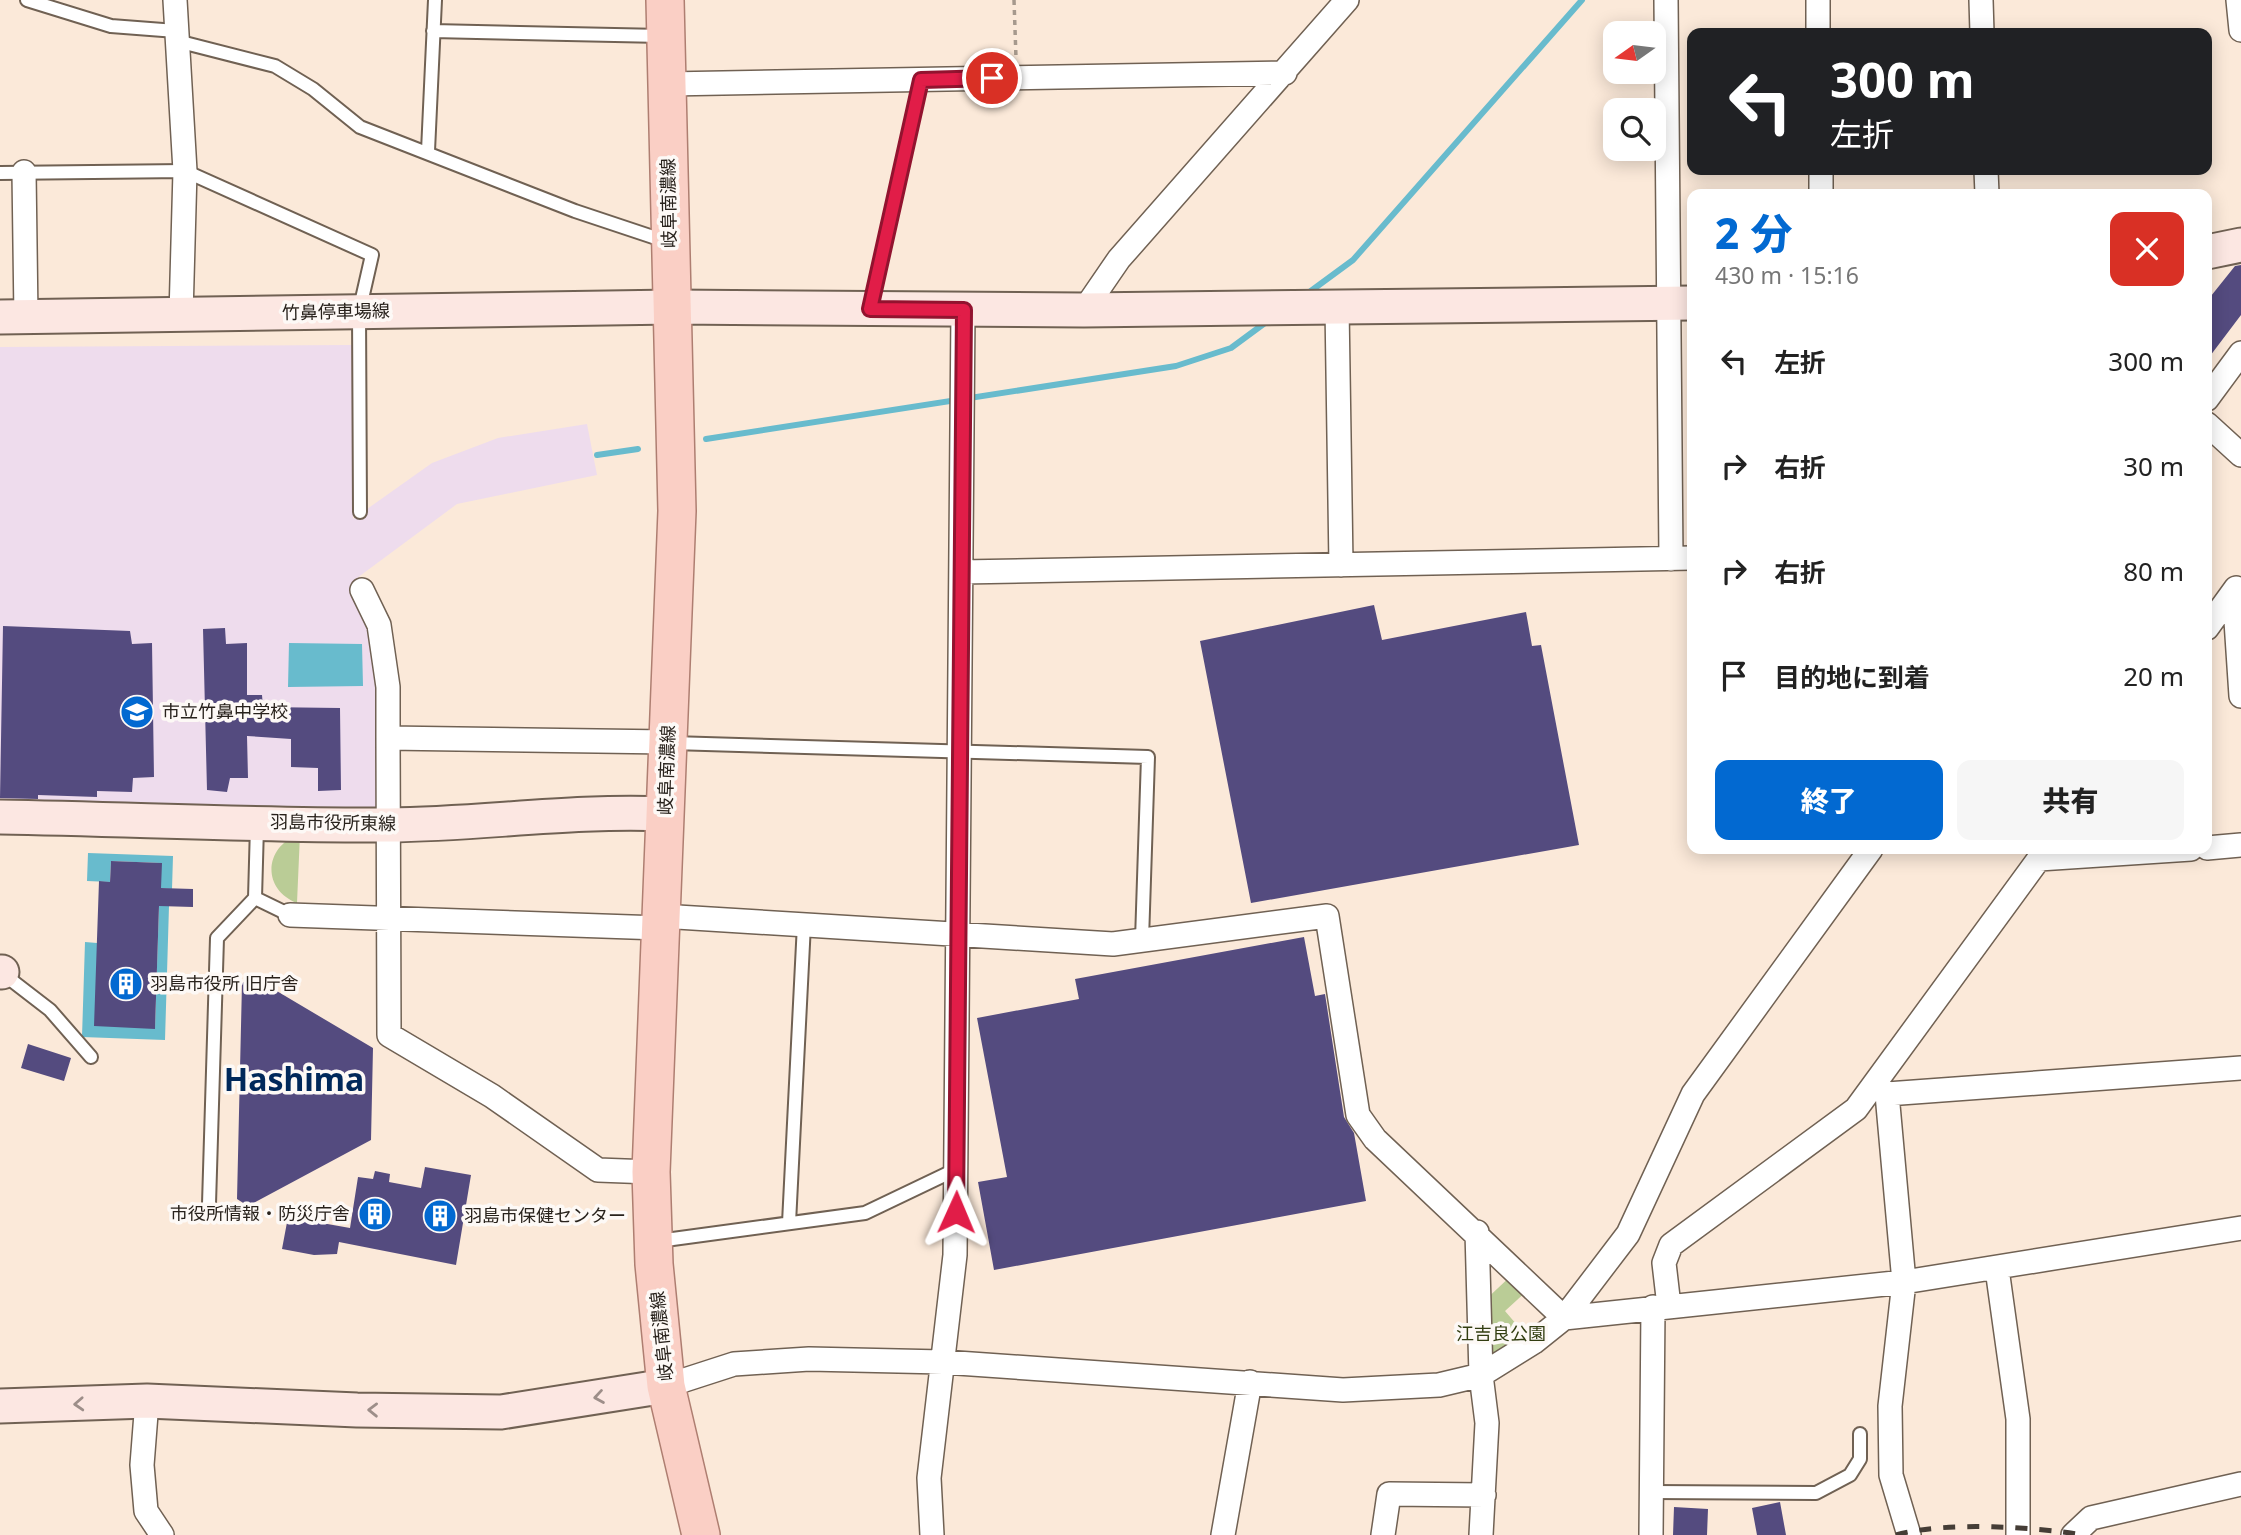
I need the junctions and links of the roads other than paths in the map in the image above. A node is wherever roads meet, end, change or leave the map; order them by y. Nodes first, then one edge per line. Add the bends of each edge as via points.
1 (27, 0) edge
2 (174, 0) edge
3 (435, 0) edge
4 (665, 0) edge
5 (1666, 0) edge
6 (1818, 0) edge
7 (1980, 0) edge
8 (2238, 0) edge
9 (1341, 3) edge
10 (1818, 28) edge
11 (1982, 28) edge
12 (2241, 30) edge
13 (433, 31) junction
14 (177, 36) junction
15 (666, 36) junction
16 (1285, 73) junction
17 (921, 80) junction
18 (668, 84) junction
19 (428, 151) junction
20 (24, 172) junction
21 (185, 172) junction
22 (0, 173) edge
23 (669, 243) junction
24 (2241, 245) edge
25 (2212, 251) edge
26 (1680, 303) edge
27 (673, 307) junction
28 (1335, 307) junction
29 (870, 309) junction
30 (964, 310) junction
31 (1084, 310) junction
32 (359, 312) junction
33 (181, 315) junction
34 (13, 317) edge
35 (2241, 353) edge
36 (2212, 392) edge
37 (2212, 429) edge
38 (2241, 455) edge
39 (360, 512) dead end
40 (1682, 559) edge
41 (1341, 565) junction
42 (961, 572) junction
43 (2237, 586) edge
44 (362, 590) dead end
45 (2212, 621) edge
46 (2241, 696) edge
47 (388, 738) junction
48 (668, 742) junction
49 (959, 754) junction
50 (665, 814) junction
51 (0, 817) edge
52 (257, 822) junction
53 (388, 825) junction
54 (2241, 845) edge
55 (2212, 848) edge
56 (1867, 854) edge
57 (2036, 854) edge
58 (255, 898) junction
59 (290, 915) joint
60 (387, 919) junction
61 (661, 922) junction
62 (804, 925) junction
63 (958, 935) junction
64 (1142, 940) junction
65 (1, 972) edge
66 (91, 1057) dead end
67 (2241, 1068) edge
68 (1882, 1089) junction
69 (957, 1169) junction
70 (651, 1172) junction
71 (209, 1205) dead end
72 (789, 1223) junction
73 (2241, 1228) edge
74 (1477, 1233) junction
75 (654, 1242) junction
76 (1997, 1269) junction
77 (1905, 1282) junction
78 (1661, 1307) junction
79 (1564, 1318) junction
80 (943, 1362) junction
81 (1481, 1375) junction
82 (1250, 1382) junction
83 (666, 1386) junction
84 (147, 1401) junction
85 (0, 1406) edge
86 (1860, 1434) dead end
87 (2241, 1484) edge
88 (1652, 1492) junction
89 (1483, 1495) junction
90 (162, 1535) edge
91 (701, 1535) edge
92 (932, 1535) edge
93 (1223, 1535) edge
94 (1383, 1535) edge
95 (1481, 1535) edge
96 (1651, 1535) edge
97 (1909, 1535) edge
98 (2018, 1535) edge
99 (2073, 1535) edge

1 - 14 lane via 111,26
2 - 14 street
3 - 13 lane
4 - 15 main road, 岐阜南濃線
5 - 26 street
6 - 10 street
7 - 11 street
8 - 12 street
9 - 16 street
13 - 15 lane
13 - 19 lane
14 - 19 lane via 275,66 360,127
14 - 21 street
15 - 18 main road, 岐阜南濃線
16 - 17 street
16 - 31 street via 1119,259
17 - 18 street
17 - 29 lane
18 - 23 main road, 岐阜南濃線
19 - 23 lane via 575,211
20 - 21 lane
20 - 22 lane
20 - 34 street
21 - 32 lane via 372,255
21 - 33 street
23 - 27 main road, 岐阜南濃線
24 - 25 street
26 - 28 street, 竹鼻停車場線
26 - 40 street
27 - 29 street, 竹鼻停車場線
27 - 32 street, 竹鼻停車場線
27 - 48 main road, 岐阜南濃線 via 677,511
28 - 31 street, 竹鼻停車場線
28 - 41 street
29 - 30 street, 竹鼻停車場線
30 - 31 street, 竹鼻停車場線
30 - 42 street
32 - 33 street, 竹鼻停車場線
32 - 39 lane
33 - 34 street, 竹鼻停車場線
35 - 36 street
37 - 38 street
40 - 41 street
41 - 42 street
42 - 49 street
43 - 45 street
43 - 46 street
44 - 47 street via 379,625 388,687
47 - 48 street
47 - 53 street
48 - 49 lane
48 - 50 main road, 岐阜南濃線
49 - 63 street
49 - 64 lane via 1148,757
50 - 53 street, 羽島市役所東線 via 608,811 544,819
50 - 61 main road, 岐阜南濃線
51 - 52 street, 羽島市役所東線
52 - 53 street, 羽島市役所東線
52 - 58 lane
53 - 60 street
54 - 55 street
56 - 79 street via 1693,1094 1628,1234
57 - 68 street
58 - 59 lane
58 - 71 lane via 217,938
59 - 60 street
60 - 61 street
60 - 70 street via 389,1035 492,1096 598,1170
61 - 62 street
61 - 70 main road, 岐阜南濃線
62 - 63 street
62 - 72 lane
63 - 64 street via 1113,944
63 - 69 street
64 - 74 street via 1327,916 1358,1115 1375,1139
65 - 66 lane via 50,1010
67 - 68 street
68 - 77 street
68 - 78 street via 1671,1245 1664,1263
69 - 72 lane via 865,1213
69 - 80 street via 955,1255
70 - 75 main road, 岐阜南濃線
72 - 75 lane
73 - 76 street
74 - 79 street
74 - 81 street
75 - 83 main road, 岐阜南濃線
76 - 77 street
76 - 98 street via 2018,1419
77 - 78 street
77 - 97 street via 1890,1420 1891,1475
78 - 79 street
78 - 88 street
79 - 81 street
80 - 82 street
80 - 83 street via 809,1359 734,1364
80 - 92 street via 929,1478
81 - 82 street via 1439,1385 1343,1390
81 - 89 street via 1488,1423
82 - 93 street
83 -> 84 street via 501,1412
83 - 91 main road, 岐阜南濃線
84 -> 85 street
84 - 90 street via 142,1465 146,1511
86 - 88 lane via 1860,1460 1850,1475 1816,1493
87 - 99 street via 2091,1518
88 - 96 street
89 - 94 street via 1389,1494
89 - 95 street

